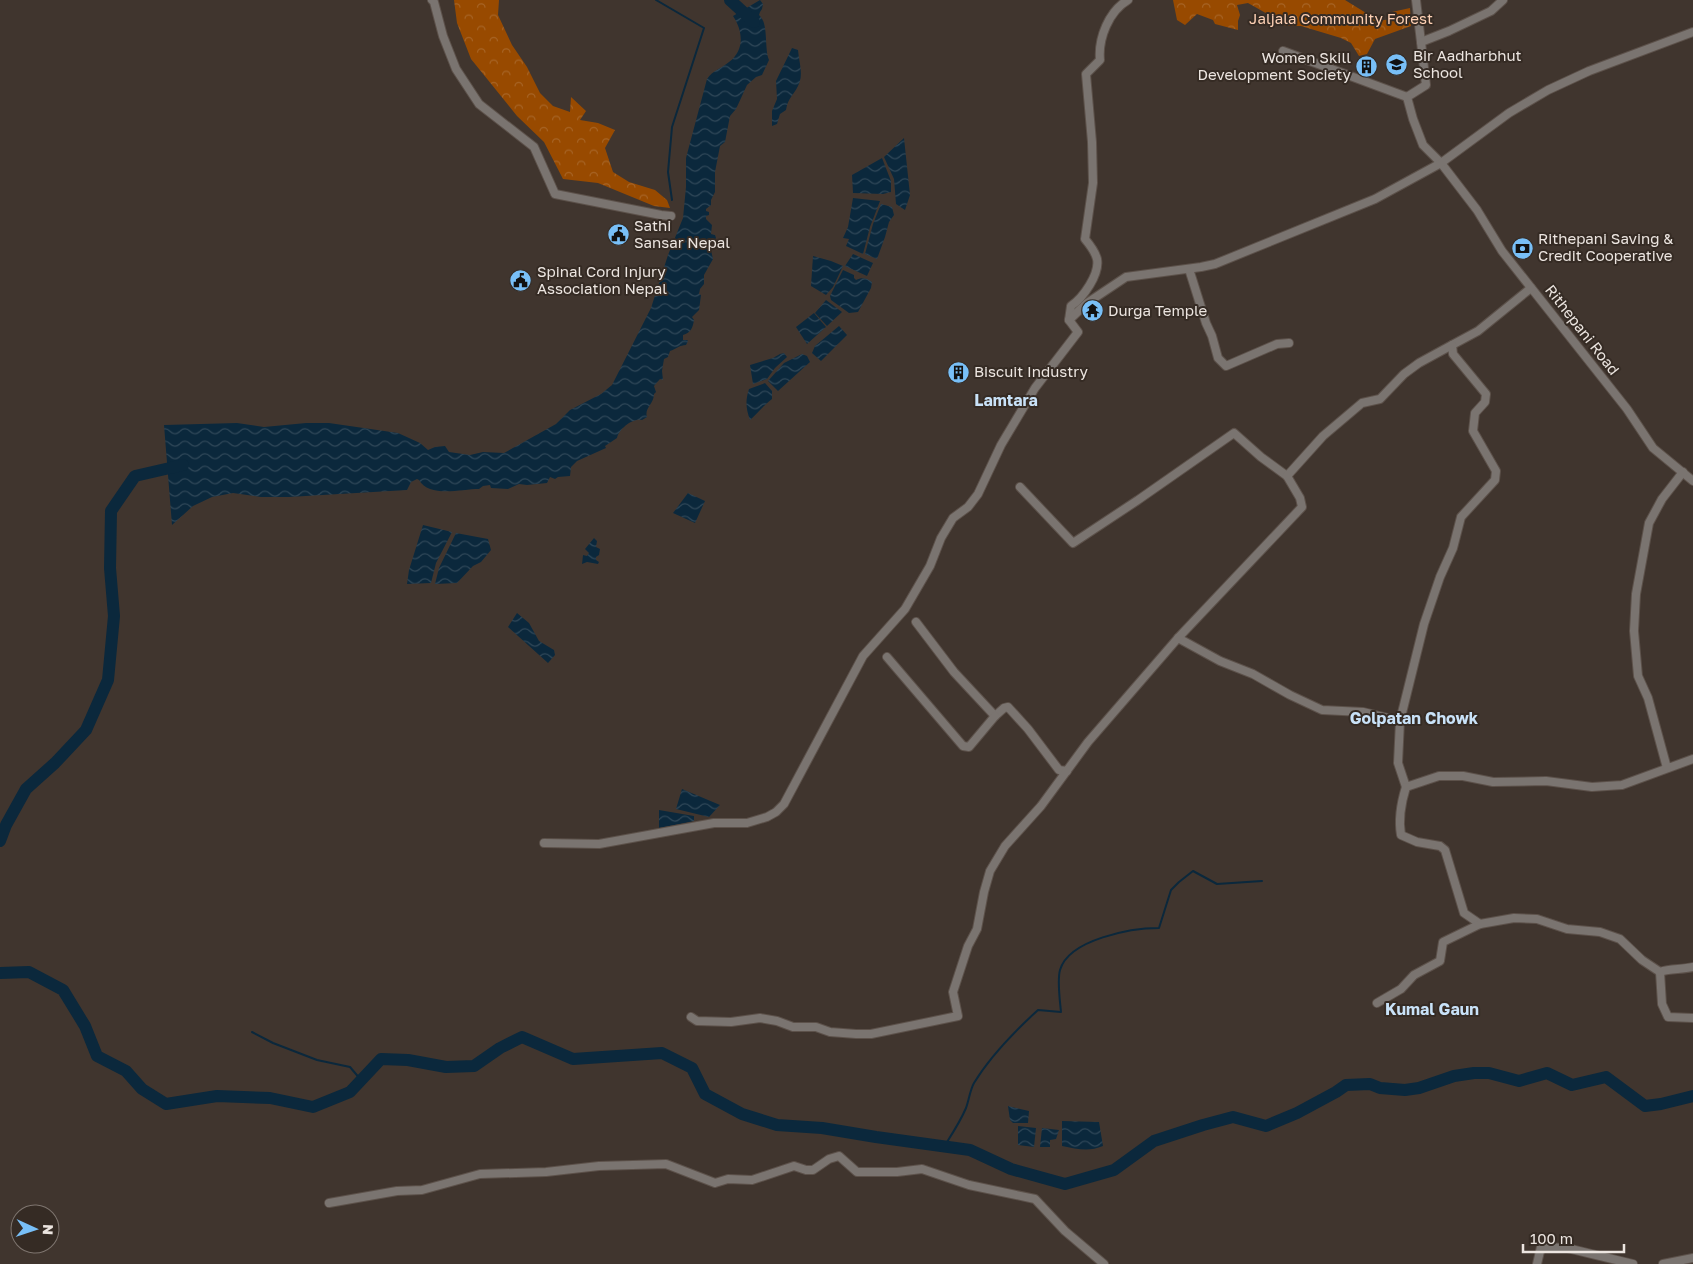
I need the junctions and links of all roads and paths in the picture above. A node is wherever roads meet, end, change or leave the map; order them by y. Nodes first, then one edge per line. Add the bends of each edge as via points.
1 (432, 0) edge
2 (1128, 0) edge
3 (1416, 0) edge
4 (1503, 0) edge
5 (1693, 32) edge
6 (1420, 42) junction
7 (1283, 51) dead end
8 (1407, 97) junction
9 (1440, 162) junction
10 (671, 216) dead end
11 (1189, 269) junction
12 (1531, 288) junction
13 (1069, 320) junction
14 (1289, 343) dead end
15 (1452, 345) junction
16 (1683, 472) junction
17 (1287, 476) junction
18 (1693, 481) edge
19 (1020, 487) dead end
20 (916, 622) dead end
21 (1178, 638) junction
22 (887, 657) dead end
23 (994, 716) junction
24 (1400, 721) junction
25 (1693, 759) edge
26 (1666, 768) junction
27 (1066, 772) junction
28 (1406, 786) junction
29 (544, 843) dead end
30 (1480, 924) junction
31 (1693, 967) edge
32 (1660, 972) junction
33 (1377, 1003) dead end
34 (691, 1017) dead end
35 (1693, 1018) edge
36 (329, 1203) dead end
37 (1693, 1258) edge
38 (1104, 1264) edge
39 (1537, 1264) edge
40 (1633, 1264) edge
41 (1662, 1264) edge

1 - 10 street via 456,70 480,104 534,147 554,194
2 - 13 street via 1114,11 1101,37 1100,60 1086,74 1093,183 1085,239 1098,262 1093,280 1080,300 1071,306
3 - 6 street
4 - 6 street via 1491,11
5 - 9 street via 1548,90
6 - 8 street via 1426,85
7 - 8 street
8 - 9 street, Rithepani Road via 1423,145
9 - 11 street via 1375,199 1235,257
9 - 12 street, Rithepani Road via 1478,210 1502,251
11 - 13 street via 1126,277 1087,303
11 - 14 street via 1218,358 1226,366 1277,344
12 - 15 street via 1478,331
12 - 16 street, Rithepani Road via 1627,409 1653,448
13 - 29 street via 1078,332 1035,388 1001,445 978,494 953,518 905,610 863,656 784,804 776,812 748,823 714,823 599,844
15 - 17 street via 1418,362 1380,399 1362,404 1323,436
15 - 24 street via 1453,354 1486,394 1485,402 1475,413 1473,431 1496,472 1495,480 1461,517 1453,548 1424,624
16 - 18 street, Rithepani Road
16 - 26 street via 1648,523 1636,594 1634,631 1638,676 1648,698
17 - 19 street via 1234,433 1073,543
17 - 21 street via 1302,507
20 - 23 street via 954,672
21 - 24 street via 1322,710 1363,712
21 - 27 street
22 - 23 street via 963,746 969,748
23 - 27 street via 1008,707 1059,770
24 - 28 street via 1398,762
25 - 26 street
26 - 28 street via 1622,785 1592,787 1546,780 1493,782 1463,776 1439,776
27 - 34 street via 1041,806 1004,846 990,871 977,929 953,992 958,1016 871,1034 793,1027 760,1018 731,1022 697,1021
28 - 30 street via 1398,822 1401,835 1445,850 1464,913
30 - 32 street via 1514,918 1537,919 1567,929 1600,932 1620,939
30 - 33 street via 1443,942 1440,961 1414,975 1401,989
31 - 32 street
32 - 35 street via 1662,1004 1668,1017
36 - 38 street via 422,1190 480,1174 599,1166 666,1164 715,1183 728,1179 752,1180 794,1166 813,1170 839,1156 857,1172 922,1169 969,1185 1034,1199
37 - 41 street
39 - 40 street via 1541,1246 1567,1248

